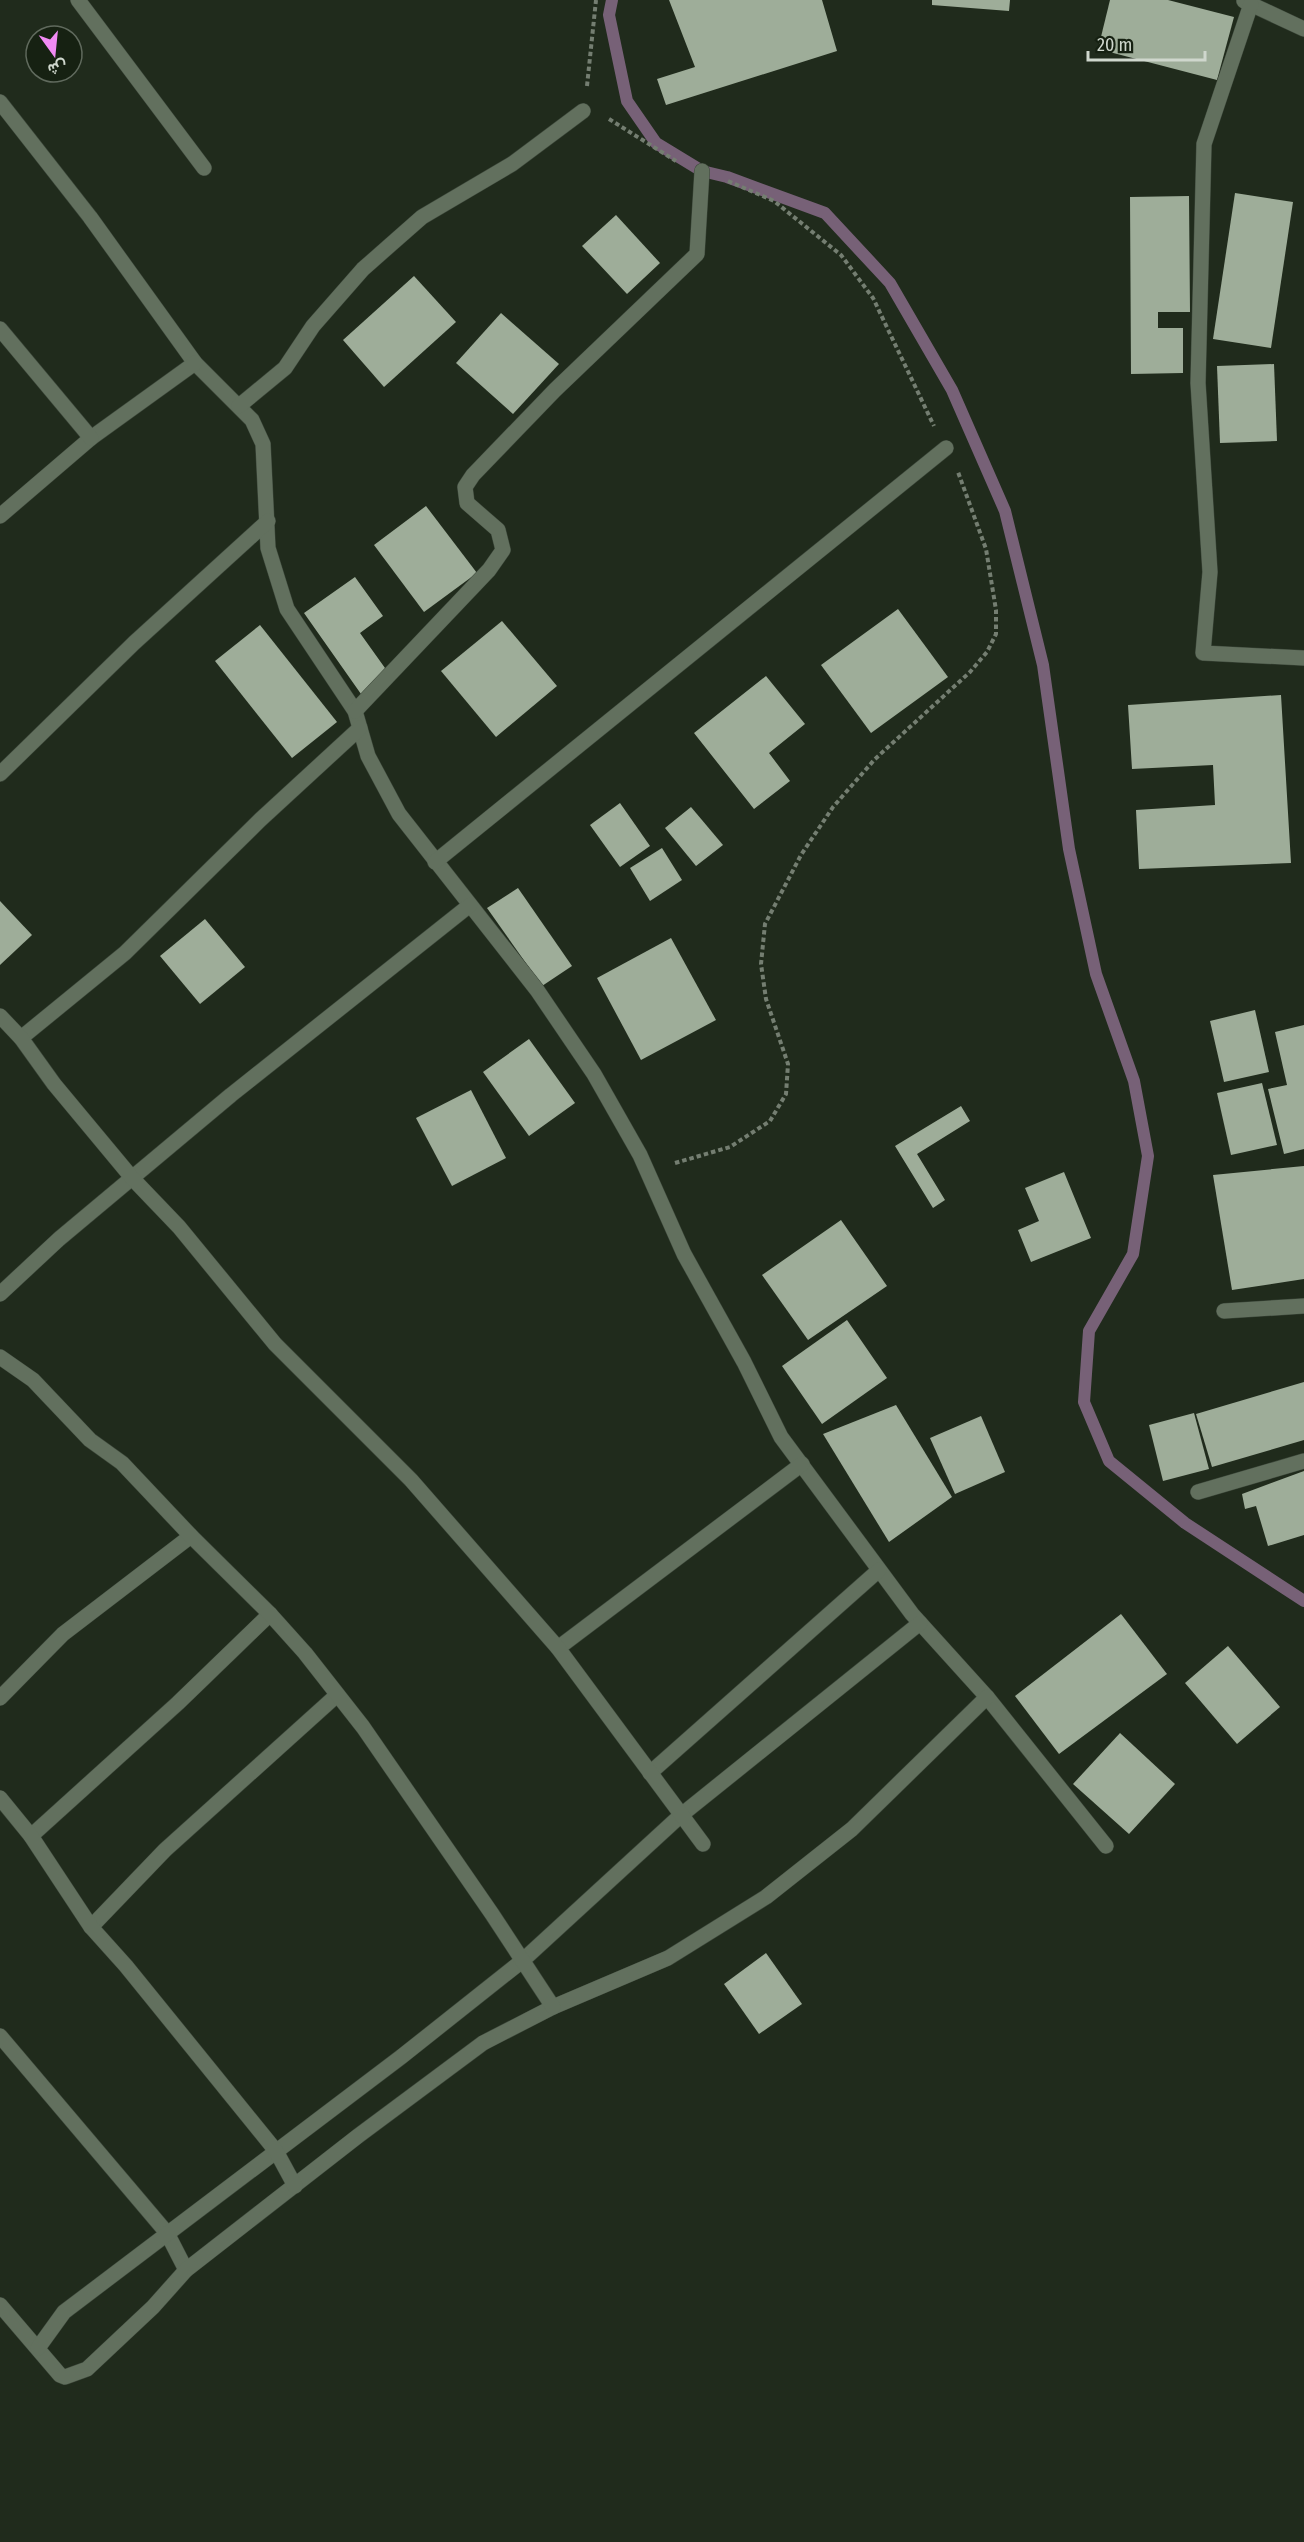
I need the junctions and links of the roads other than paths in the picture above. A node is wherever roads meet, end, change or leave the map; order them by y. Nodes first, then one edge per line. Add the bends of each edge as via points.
1 (78, 0) edge
2 (1247, 2) edge
3 (1304, 29) edge
4 (0, 102) edge
5 (583, 111) road end
6 (204, 168) dead end
7 (702, 171) road end
8 (0, 330) edge
9 (195, 363) junction
10 (239, 406) junction
11 (91, 438) junction
12 (946, 448) road end
13 (0, 516) edge
14 (268, 521) junction
15 (1304, 658) edge
16 (355, 711) junction
17 (360, 728) junction
18 (0, 774) edge
19 (435, 862) junction
20 (470, 905) junction
21 (0, 1016) edge
22 (21, 1038) junction
23 (133, 1179) junction
24 (0, 1294) edge
25 (1304, 1306) edge
26 (1224, 1311) dead end
27 (0, 1357) edge
28 (1304, 1461) edge
29 (802, 1464) junction
30 (1198, 1492) dead end
31 (190, 1536) junction
32 (879, 1570) junction
33 (270, 1614) junction
34 (920, 1623) junction
35 (558, 1648) junction
36 (338, 1695) junction
37 (987, 1697) junction
38 (0, 1698) edge
39 (650, 1773) junction
40 (0, 1798) edge
41 (681, 1816) junction
42 (31, 1836) junction
43 (703, 1844) dead end
44 (1106, 1846) dead end
45 (91, 1927) junction
46 (522, 1961) junction
47 (553, 2007) junction
48 (0, 2036) edge
49 (276, 2151) junction
50 (295, 2186) junction
51 (167, 2233) junction
52 (186, 2270) junction
53 (0, 2305) edge
54 (38, 2348) junction

1 - 6 street
2 - 3 street
2 - 15 street via 1204,144 1198,383 1210,572 1203,653
4 - 9 street via 90,217
5 - 10 street via 512,164 422,218 363,269 313,326 285,368
7 - 16 street via 697,254 555,390 465,487 467,503 498,530 504,550 482,579
8 - 11 street
9 - 10 street
9 - 11 street
10 - 14 street via 252,420 263,444
11 - 13 street
12 - 19 street
14 - 16 street via 268,548 287,609
14 - 18 street via 134,643
16 - 17 street
17 - 19 street via 368,756 399,814
17 - 22 street via 125,953
19 - 20 street
20 - 23 street via 231,1095
20 - 29 street via 537,990 594,1074 781,1437
21 - 22 street
22 - 23 street
23 - 24 street via 59,1239
23 - 35 street via 179,1227 275,1344 411,1480
25 - 26 street
27 - 31 street via 33,1380 90,1440 122,1463
28 - 30 street
29 - 32 street
29 - 35 street
31 - 33 street
31 - 38 street via 63,1634
32 - 34 street
32 - 39 street
33 - 36 street
33 - 42 street
34 - 37 street
34 - 41 street
35 - 39 street
36 - 45 street via 165,1850
36 - 46 street
37 - 44 street
37 - 47 street via 852,1829 766,1897 669,1958
39 - 41 street
40 - 42 street
41 - 43 street
41 - 46 street
42 - 45 street
45 - 49 street
46 - 47 street
46 - 49 street
47 - 50 street via 483,2043
48 - 51 street
49 - 50 street
49 - 51 street
50 - 52 street
51 - 52 street
51 - 54 street via 64,2312
52 - 54 street via 87,2369 64,2377
53 - 54 street

